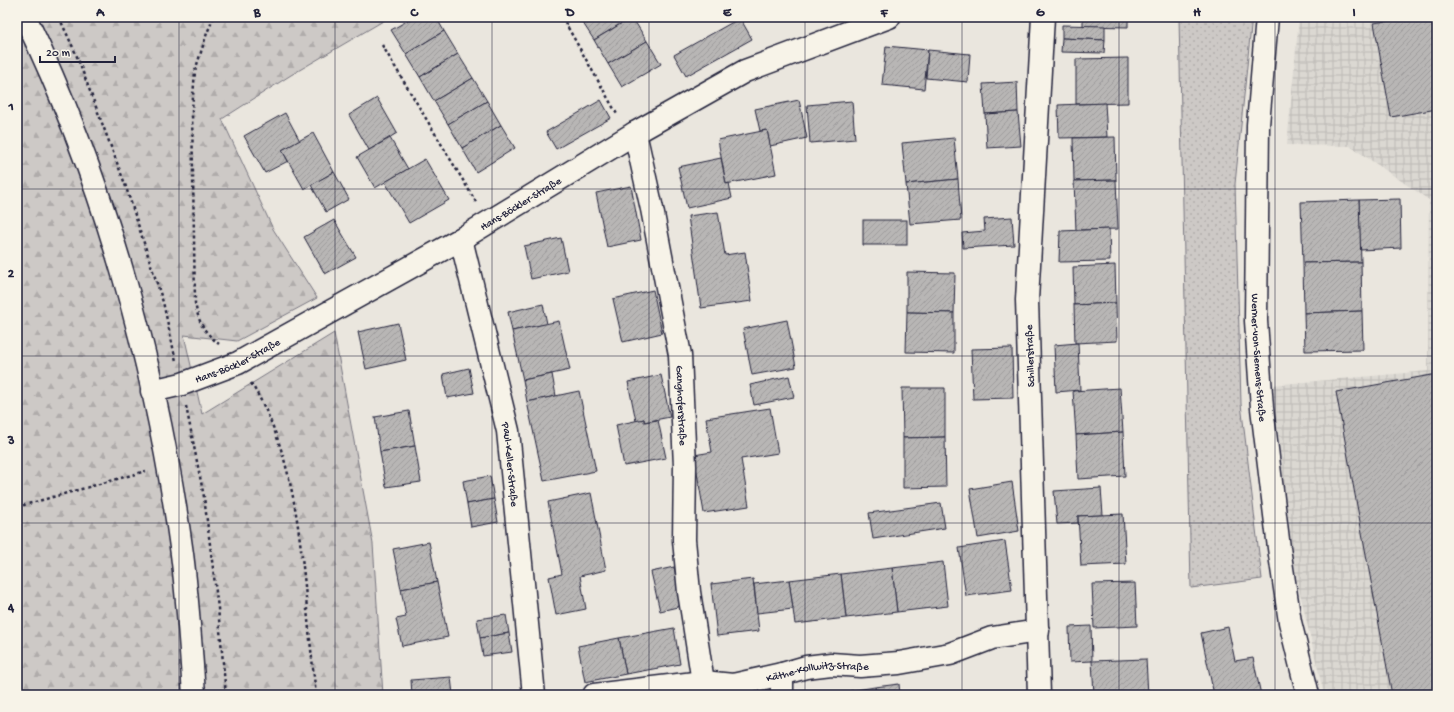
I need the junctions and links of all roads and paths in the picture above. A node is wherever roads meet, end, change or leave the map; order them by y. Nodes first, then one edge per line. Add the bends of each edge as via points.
1 (24, 17) edge
2 (214, 17) edge
3 (562, 17) edge
4 (889, 17) edge
5 (1043, 17) edge
6 (1267, 17) edge
7 (382, 45) dead end
8 (632, 135) junction
9 (488, 222) junction
10 (461, 239) junction
11 (238, 362) junction
12 (152, 391) junction
13 (167, 465) junction
14 (17, 507) edge
15 (1038, 631) junction
16 (703, 682) junction
17 (782, 684) edge
18 (194, 695) edge
19 (316, 695) edge
20 (534, 695) edge
21 (594, 695) edge
22 (1039, 695) edge
23 (1308, 695) edge

1 - 12 street via 73,128 105,218 135,318
2 - 11 path via 195,71 192,110 195,303 199,321 209,336
3 - 8 path
4 - 8 street, Hans-Böckler-Straße via 746,71
5 - 15 street, Schillerstraße via 1027,300
6 - 23 street, Werner-von-Siemens-Straße via 1258,125 1256,321 1262,408 1279,548 1290,622
7 - 9 path
8 - 9 street, Hans-Böckler-Straße
8 - 16 street, Ganghoferstraße via 652,209 680,355 685,466 684,540
9 - 10 street, Hans-Böckler-Straße
10 - 11 street, Hans-Böckler-Straße
10 - 20 street, Paul-Keller-Straße via 508,431
11 - 12 street, Hans-Böckler-Straße via 182,384
11 - 19 path via 263,402 279,440 291,486 299,526
12 - 13 street
13 - 14 path
13 - 18 street via 182,554
15 - 17 street, Käthe-Kollwitz-Straße via 992,638 950,654 899,663 806,667
15 - 22 street, Schillerstraße
16 - 17 street, Käthe-Kollwitz-Straße via 732,685
16 - 21 street, Käthe-Kollwitz-Straße

